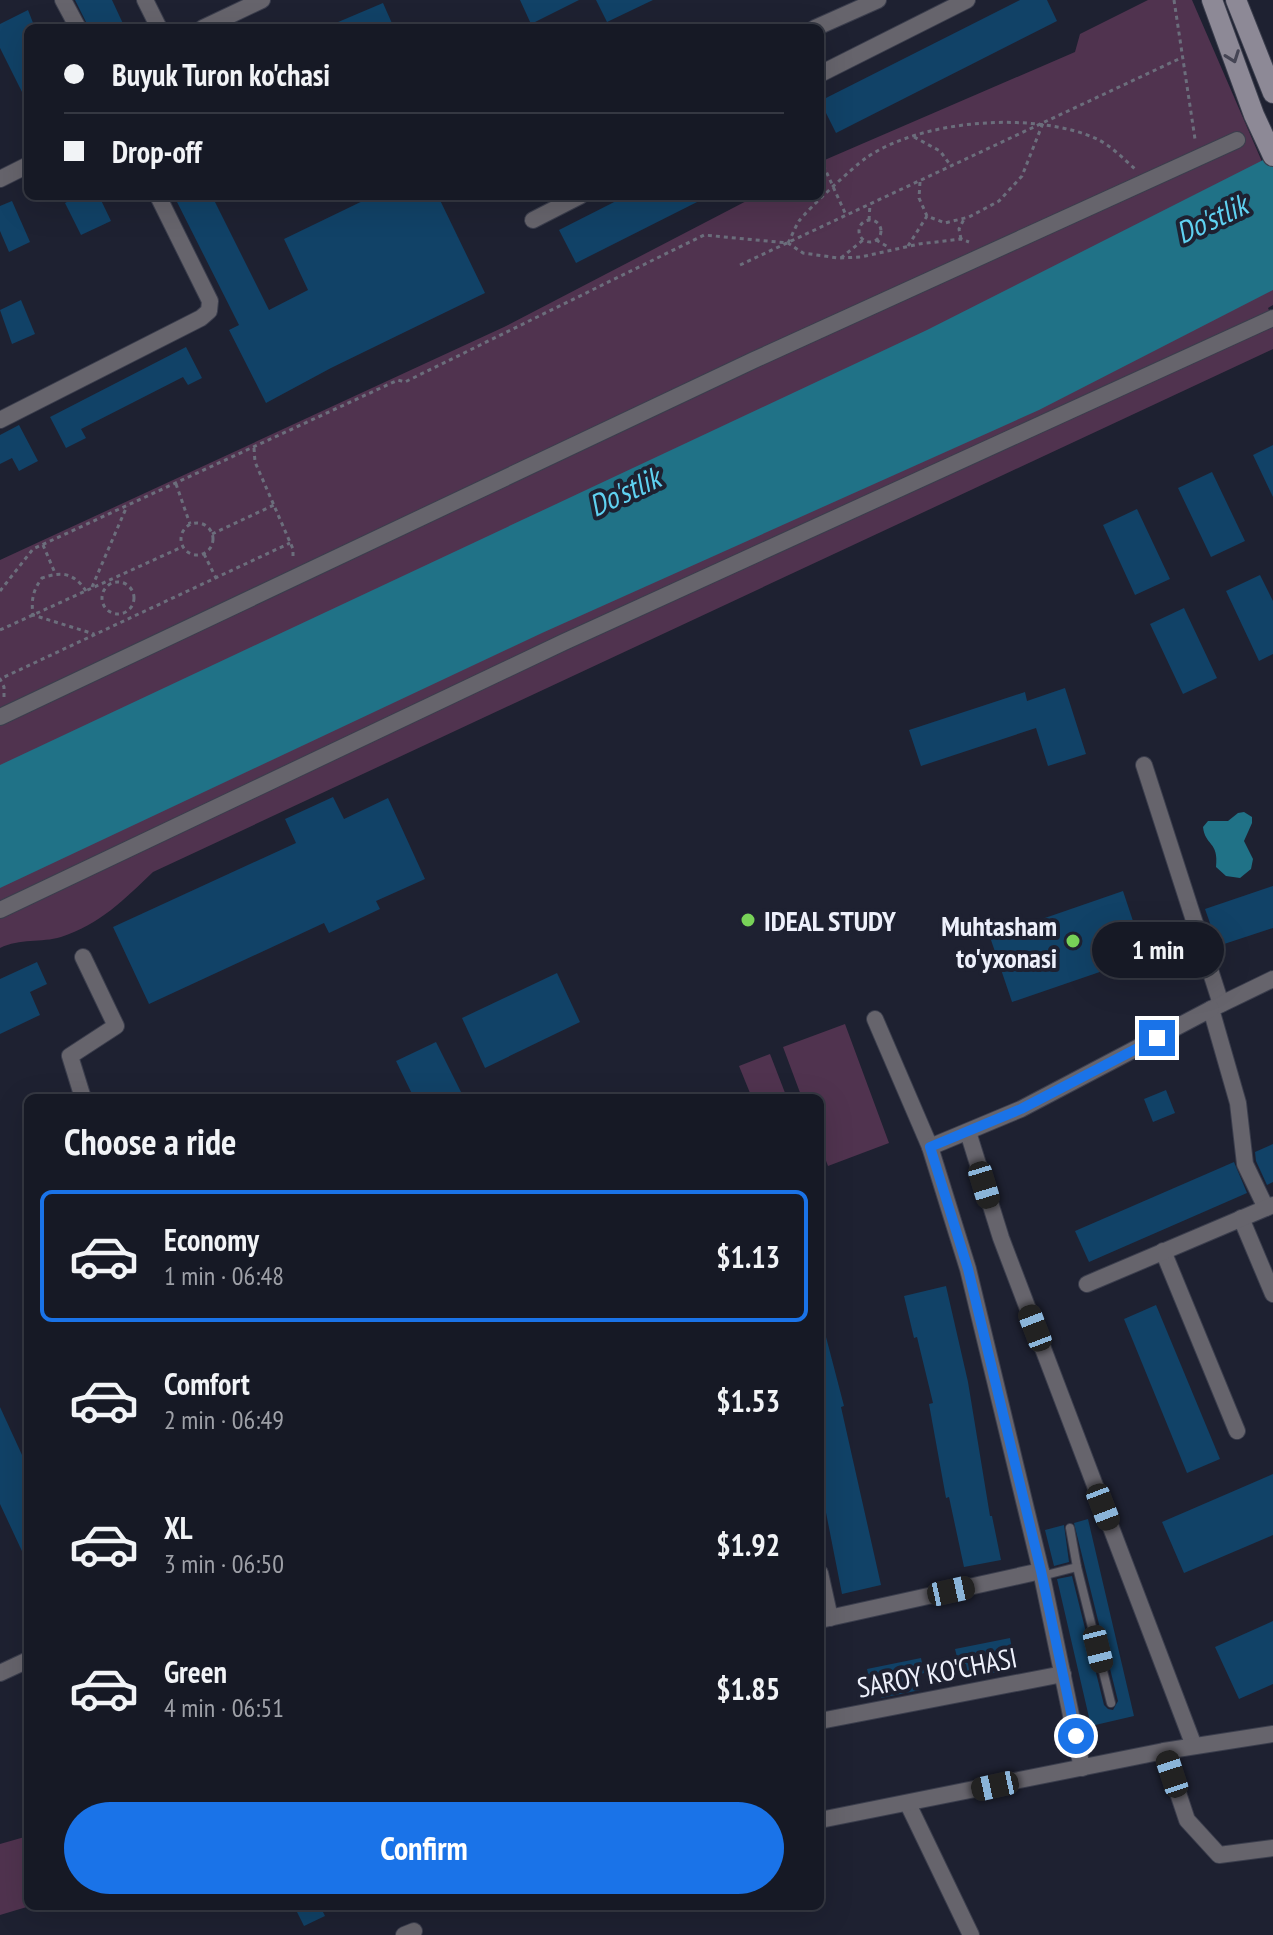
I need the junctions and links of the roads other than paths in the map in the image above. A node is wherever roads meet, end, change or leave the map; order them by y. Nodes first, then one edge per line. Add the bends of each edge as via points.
1 (63, 0) edge
2 (145, 0) edge
3 (262, 0) edge
4 (878, 0) edge
5 (967, 0) edge
6 (1212, 0) edge
7 (1236, 0) edge
8 (76, 24) edge
9 (157, 24) edge
10 (211, 24) edge
11 (824, 24) edge
12 (824, 72) edge
13 (1273, 93) edge
14 (1237, 140) dead end
15 (1273, 156) edge
16 (24, 167) edge
17 (0, 179) edge
18 (160, 200) edge
19 (572, 200) edge
20 (533, 220) dead end
21 (1273, 318) edge
22 (0, 420) edge
23 (0, 717) edge
24 (1144, 765) dead end
25 (0, 910) edge
26 (83, 957) dead end
27 (1273, 979) edge
28 (1216, 1006) junction
29 (875, 1019) dead end
30 (82, 1094) edge
31 (968, 1132) junction
32 (930, 1147) junction
33 (1269, 1207) edge
34 (1241, 1218) junction
35 (1163, 1251) junction
36 (1087, 1284) dead end
37 (1273, 1294) edge
38 (1237, 1431) dead end
39 (1070, 1528) dead end
40 (1077, 1567) junction
41 (1042, 1574) junction
42 (825, 1619) edge
43 (24, 1662) edge
44 (0, 1673) edge
45 (1063, 1674) junction
46 (1111, 1703) dead end
47 (824, 1720) edge
48 (1273, 1734) edge
49 (1194, 1746) junction
50 (1164, 1751) junction
51 (1082, 1768) junction
52 (908, 1804) junction
53 (824, 1819) edge
54 (1273, 1848) edge
55 (971, 1935) edge

1 - 8 street
2 - 9 street
3 - 10 street
4 - 11 street
5 - 12 street
6 -> 15 main road
7 - 13 main road
14 - 23 street via 754,360
16 - 17 street
18 - 22 street via 210,301 209,311
19 - 20 street
21 - 25 street via 578,635
24 - 28 street
26 - 30 street via 116,1026 70,1056
27 - 28 street
28 - 31 street
28 - 33 street via 1238,1103 1245,1164
29 - 32 street
31 - 32 street
31 - 49 street via 1001,1238
32 - 41 street via 968,1269
33 - 34 street
34 - 35 street
34 - 37 street
35 - 36 street
35 - 38 street
39 - 40 lane
40 - 41 lane
40 - 46 lane
41 - 42 street
41 - 45 street
43 - 44 street
45 - 47 street, SAROY KO'CHASI
45 - 51 street
48 - 49 street
49 - 50 street
50 - 51 street
50 - 54 street via 1187,1820 1219,1855
51 - 52 street
52 - 53 street
52 - 55 street

